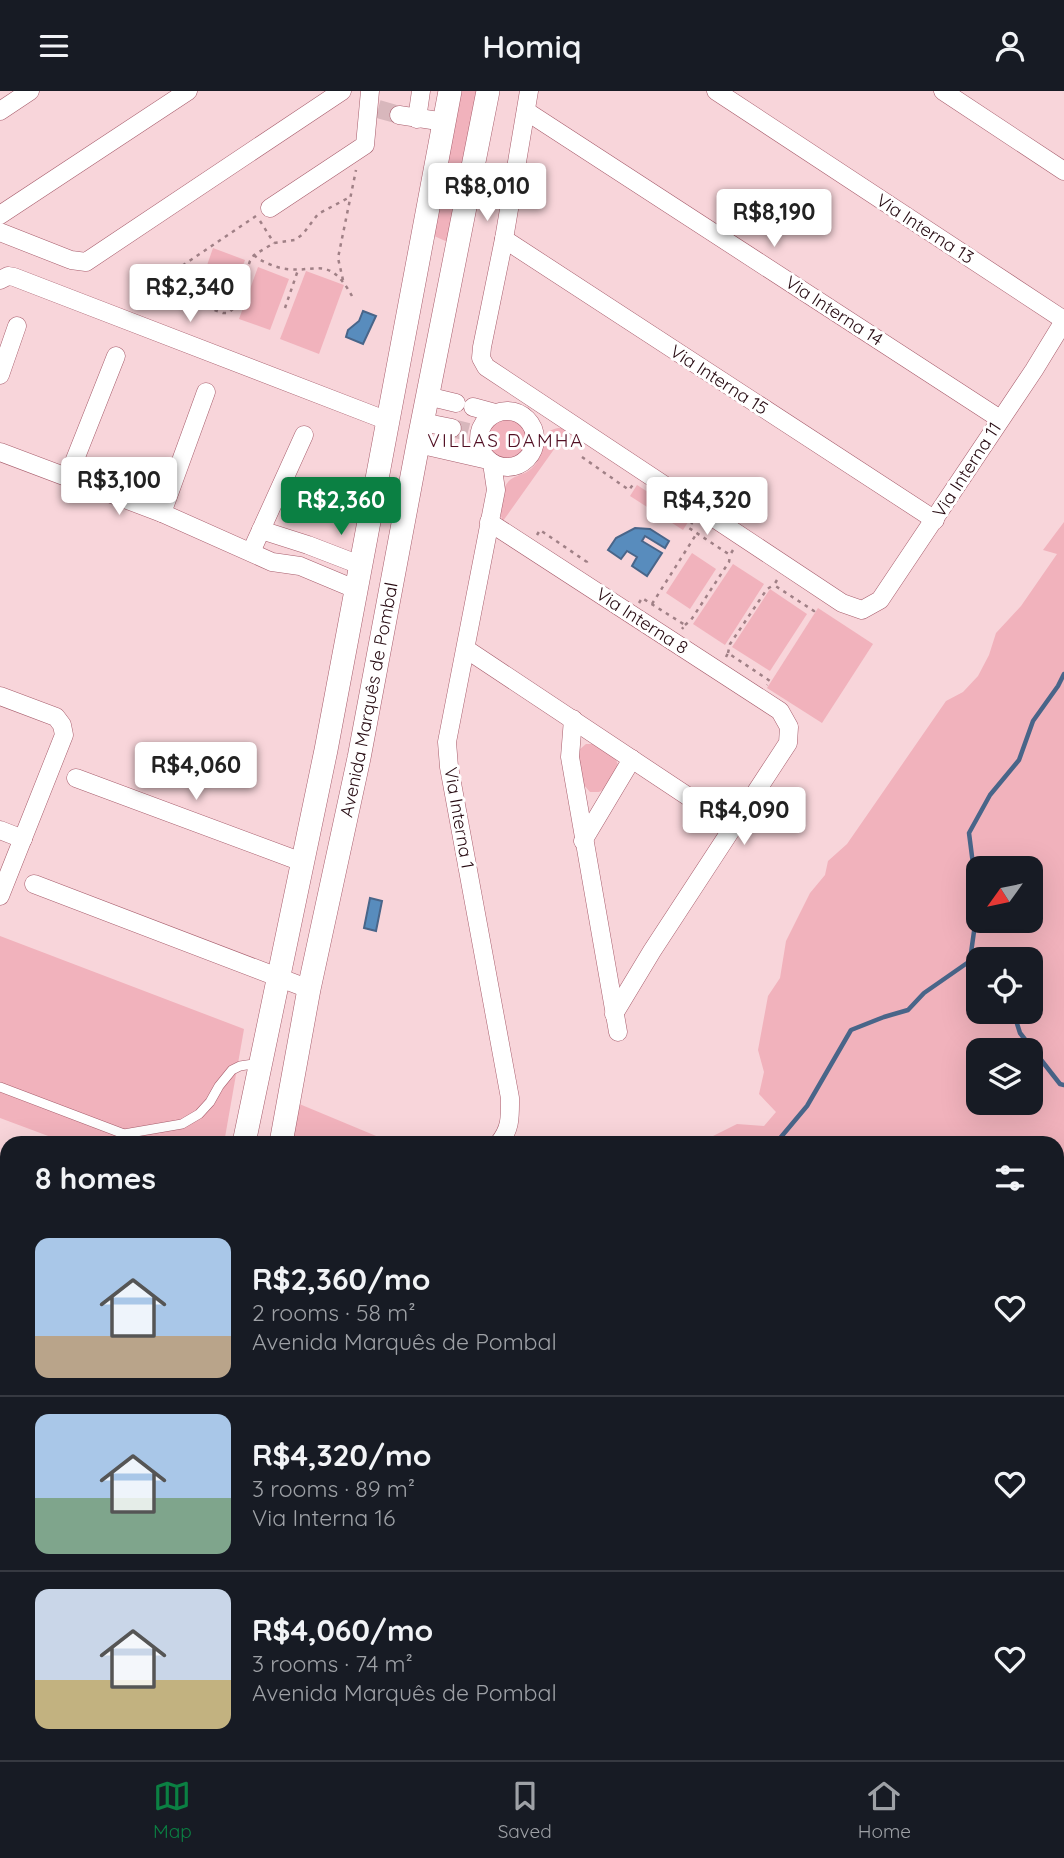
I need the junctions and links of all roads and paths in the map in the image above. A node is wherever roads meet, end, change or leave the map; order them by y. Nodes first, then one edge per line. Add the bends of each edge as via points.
1 (30, 91) edge
2 (188, 91) edge
3 (342, 91) edge
4 (371, 91) edge
5 (421, 91) edge
6 (450, 91) edge
7 (488, 91) edge
8 (529, 91) edge
9 (716, 91) edge
10 (943, 91) edge
11 (378, 109) dead end
12 (0, 111) edge
13 (526, 111) junction
14 (445, 122) junction
15 (357, 166) dead end
16 (1064, 171) edge
17 (350, 197) junction
18 (270, 208) dead end
19 (0, 215) edge
20 (0, 232) edge
21 (423, 239) junction
22 (504, 239) junction
23 (274, 243) junction
24 (254, 255) junction
25 (455, 261) junction
26 (298, 270) junction
27 (0, 280) edge
28 (343, 280) junction
29 (352, 296) dead end
30 (285, 308) dead end
31 (1064, 320) edge
32 (17, 325) dead end
33 (116, 356) dead end
34 (494, 373) junction
35 (0, 375) edge
36 (519, 389) junction
37 (206, 392) dead end
38 (427, 396) junction
39 (546, 407) junction
40 (484, 409) junction
41 (1000, 419) junction
42 (388, 421) junction
43 (571, 423) junction
44 (466, 432) junction
45 (534, 432) junction
46 (420, 433) junction
47 (304, 435) dead end
48 (0, 451) edge
49 (490, 462) junction
50 (516, 466) junction
51 (68, 477) junction
52 (496, 490) junction
53 (162, 513) junction
54 (935, 520) junction
55 (489, 521) junction
56 (261, 530) junction
57 (697, 533) dead end
58 (251, 552) junction
59 (730, 555) dead end
60 (360, 565) junction
61 (774, 585) dead end
62 (355, 589) junction
63 (652, 604) dead end
64 (685, 625) dead end
65 (347, 633) junction
66 (381, 643) junction
67 (466, 649) junction
68 (728, 653) dead end
69 (0, 696) edge
70 (573, 719) junction
71 (326, 750) junction
72 (359, 758) junction
73 (632, 759) junction
74 (76, 778) dead end
75 (616, 788) junction
76 (576, 800) junction
77 (734, 827) junction
78 (0, 830) edge
79 (23, 839) junction
80 (583, 841) junction
81 (302, 862) junction
82 (34, 884) dead end
83 (0, 896) edge
84 (652, 951) junction
85 (607, 967) junction
86 (278, 978) junction
87 (309, 989) junction
88 (614, 1014) junction
89 (618, 1032) dead end
90 (260, 1063) junction
91 (0, 1087) edge
92 (245, 1136) edge
93 (282, 1136) edge
94 (504, 1136) edge

1 - 12 street
2 - 19 street
3 - 20 street via 86,262
4 - 11 street
4 - 18 street via 365,145
5 - 14 street via 408,117
6 - 14 main road, Avenida Marquês de Pombal
7 - 25 main road, Avenida Marquês de Pombal
8 - 13 street
9 - 31 street, Via Interna 13
10 - 16 street
13 - 22 street
13 - 41 street, Via Interna 14
14 - 21 main road, Avenida Marquês de Pombal
15 - 17 path
17 - 23 path via 318,214 295,240
17 - 28 path via 338,258
21 - 25 main road via 443,245
21 - 42 main road, Avenida Marquês de Pombal
22 - 34 street via 481,358
22 - 54 street, Via Interna 15
23 - 24 path
23 - 24 path via 257,216 160,280 157,288 228,313
24 - 26 path
25 - 38 main road, Avenida Marquês de Pombal
26 - 28 path via 317,267
26 - 30 path
27 - 42 street via 14,277
28 - 29 path
31 - 41 street, Via Interna 11
32 - 35 street
33 - 51 street
34 - 36 street
34 - 40 street via 499,389 495,401
36 - 39 street
36 - 40 street via 517,401
37 - 53 street
38 - 40 street
38 - 46 main road, Avenida Marquês de Pombal
39 - 43 street
39 - 45 street
40 - 44 street via 484,422
40 - 45 street via 522,414
41 - 54 street, Via Interna 11
42 - 60 main road, Avenida Marquês de Pombal
43 - 45 street
43 - 54 street, Via Interna 11 via 842,603 862,610 880,600
44 - 46 street
44 - 49 street
45 - 50 street via 534,449
46 - 49 street
46 - 66 main road, Avenida Marquês de Pombal
47 - 56 street
48 - 51 street
49 - 50 street
49 - 52 street
50 - 52 street
51 - 53 street
52 - 55 street, Via Interna 1
53 - 58 street
55 - 67 street, Via Interna 1
55 - 77 street, Via Interna 8 via 780,712 789,727 788,743
56 - 58 street
56 - 60 street
57 - 63 path
58 - 62 street
59 - 64 path
60 - 62 main road, Avenida Marquês de Pombal
61 - 68 path via 767,589
62 - 65 main road, Avenida Marquês de Pombal
65 - 66 main road
65 - 71 main road, Avenida Marquês de Pombal
66 - 72 main road, Avenida Marquês de Pombal
67 - 70 street
67 - 94 street, Via Interna 1 via 447,742 510,1098
69 - 79 street via 56,717 64,735
70 - 73 street
70 - 76 street via 570,757
71 - 72 main road
71 - 81 main road, Avenida Marquês de Pombal
72 - 87 main road, Avenida Marquês de Pombal
73 - 75 street
73 - 77 street
74 - 81 street
75 - 76 street via 598,800
75 - 80 street
76 - 80 street
77 - 84 street
78 - 79 street
79 - 83 street
80 - 85 street
81 - 86 main road, Avenida Marquês de Pombal
82 - 86 street
84 - 85 street via 630,969 618,972
84 - 88 street
85 - 88 street
86 - 87 street
86 - 90 main road, Avenida Marquês de Pombal
87 - 93 main road, Avenida Marquês de Pombal
88 - 89 street
90 - 91 lane via 232,1070 200,1114 181,1124 124,1134
90 - 92 main road, Avenida Marquês de Pombal

